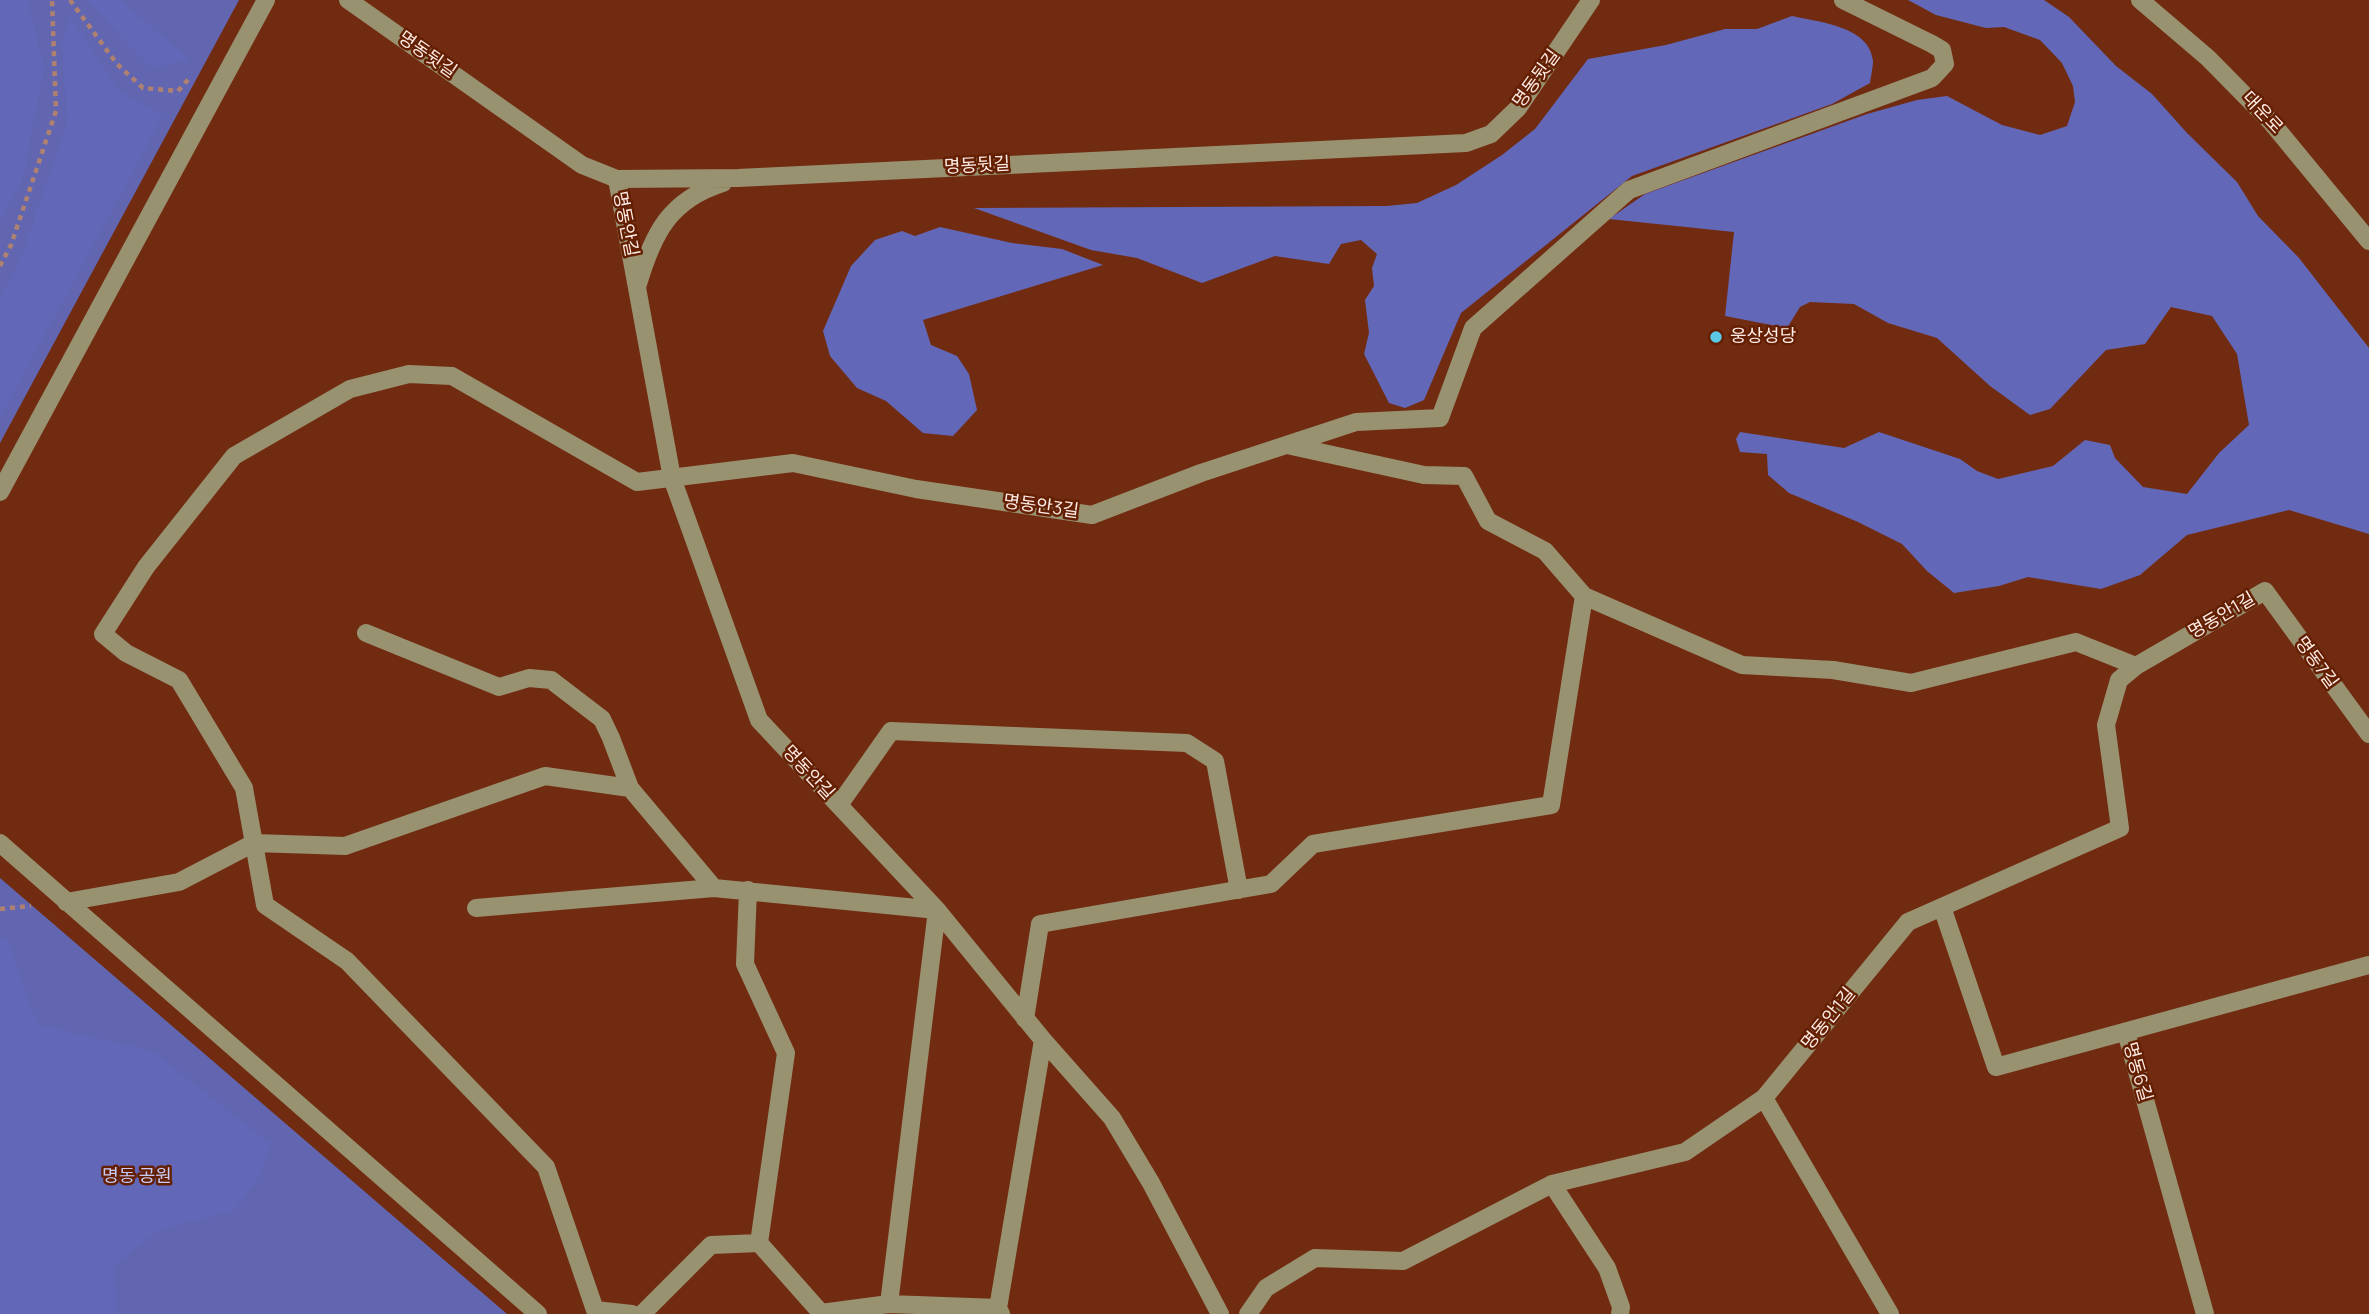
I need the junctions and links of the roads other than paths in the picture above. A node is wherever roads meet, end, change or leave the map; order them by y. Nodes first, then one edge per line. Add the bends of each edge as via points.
1 (265, 0) edge
2 (348, 0) edge
3 (1591, 0) edge
4 (1843, 0) edge
5 (2140, 0) edge
6 (738, 178) junction
7 (617, 179) junction
8 (2369, 241) edge
9 (637, 288) junction
10 (1287, 444) junction
11 (672, 478) junction
12 (0, 492) edge
13 (2265, 591) joint
14 (1584, 596) junction
15 (366, 633) dead end
16 (2137, 666) junction
17 (2369, 734) edge
18 (630, 788) junction
19 (839, 805) junction
20 (0, 843) edge
21 (254, 843) junction
22 (715, 888) junction
23 (748, 890) junction
24 (1239, 890) junction
25 (66, 902) junction
26 (1942, 907) junction
27 (476, 908) dead end
28 (937, 910) junction
29 (2369, 965) edge
30 (1025, 1019) junction
31 (2126, 1032) junction
32 (1043, 1040) junction
33 (1764, 1098) junction
34 (1552, 1184) junction
35 (759, 1243) junction
36 (889, 1304) junction
37 (999, 1311) edge
38 (594, 1312) edge
39 (538, 1314) edge
40 (632, 1314) edge
41 (642, 1314) edge
42 (1220, 1314) edge
43 (1248, 1314) edge
44 (1620, 1314) edge
45 (1890, 1314) edge
46 (2205, 1314) edge

1 - 12 street
2 - 7 street, 명동뒷길 via 582,165
3 - 6 street, 명동뒷길 via 1518,108 1491,134 1466,143
4 - 10 street, 명동안3길 via 1942,50 1945,64 1932,78 1629,190 1473,328 1440,418 1356,422
5 - 8 street, 대운로 via 2208,58 2271,122
6 - 7 street, 명동뒷길
6 - 9 street via 706,188 680,204 663,222
7 - 9 street, 명동안길
9 - 11 street, 명동안길
10 - 11 street, 명동안3길 via 1092,514 916,489 793,463
10 - 14 street via 1424,475 1464,476 1488,521 1545,551
11 - 19 street, 명동안길 via 759,720
11 - 21 street, 명동안3길 via 637,482 452,376 409,374 350,389 234,456 146,567 103,634 126,653 179,680 244,788
13 - 16 street, 명동안1길
13 - 17 street, 명동7길
14 - 16 street via 1742,666 1833,670 1911,683 2076,642
14 - 24 street via 1551,805 1313,844 1271,884
15 - 18 street via 499,687 529,678 551,680 602,719
16 - 26 street, 명동안1길 via 2119,680 2106,725 2120,828
18 - 21 street via 545,776 345,846
18 - 22 street
19 - 24 street via 891,732 1187,743 1215,761
19 - 28 street, 명동안길
20 - 25 street
21 - 25 street via 179,882
21 - 38 street via 265,905 347,961 546,1167
22 - 23 street
22 - 27 street
23 - 28 street
23 - 35 street via 745,964 786,1053
24 - 30 street via 1040,924
25 - 39 street
26 - 31 street via 1996,1067
26 - 33 street, 명동안1길 via 1909,922
28 - 30 street, 명동안길
28 - 36 street
29 - 31 street, 명동6길
30 - 32 street, 명동안길
31 - 46 street, 명동6길
32 - 37 street
32 - 42 street, 명동안길 via 1112,1118
33 - 34 street, 명동안1길 via 1685,1152
33 - 45 street
34 - 43 street, 명동안1길 via 1404,1261 1315,1258 1266,1289
34 - 44 street via 1607,1268
35 - 36 street via 821,1313
35 - 41 street via 711,1245
36 - 37 street
38 - 40 street

